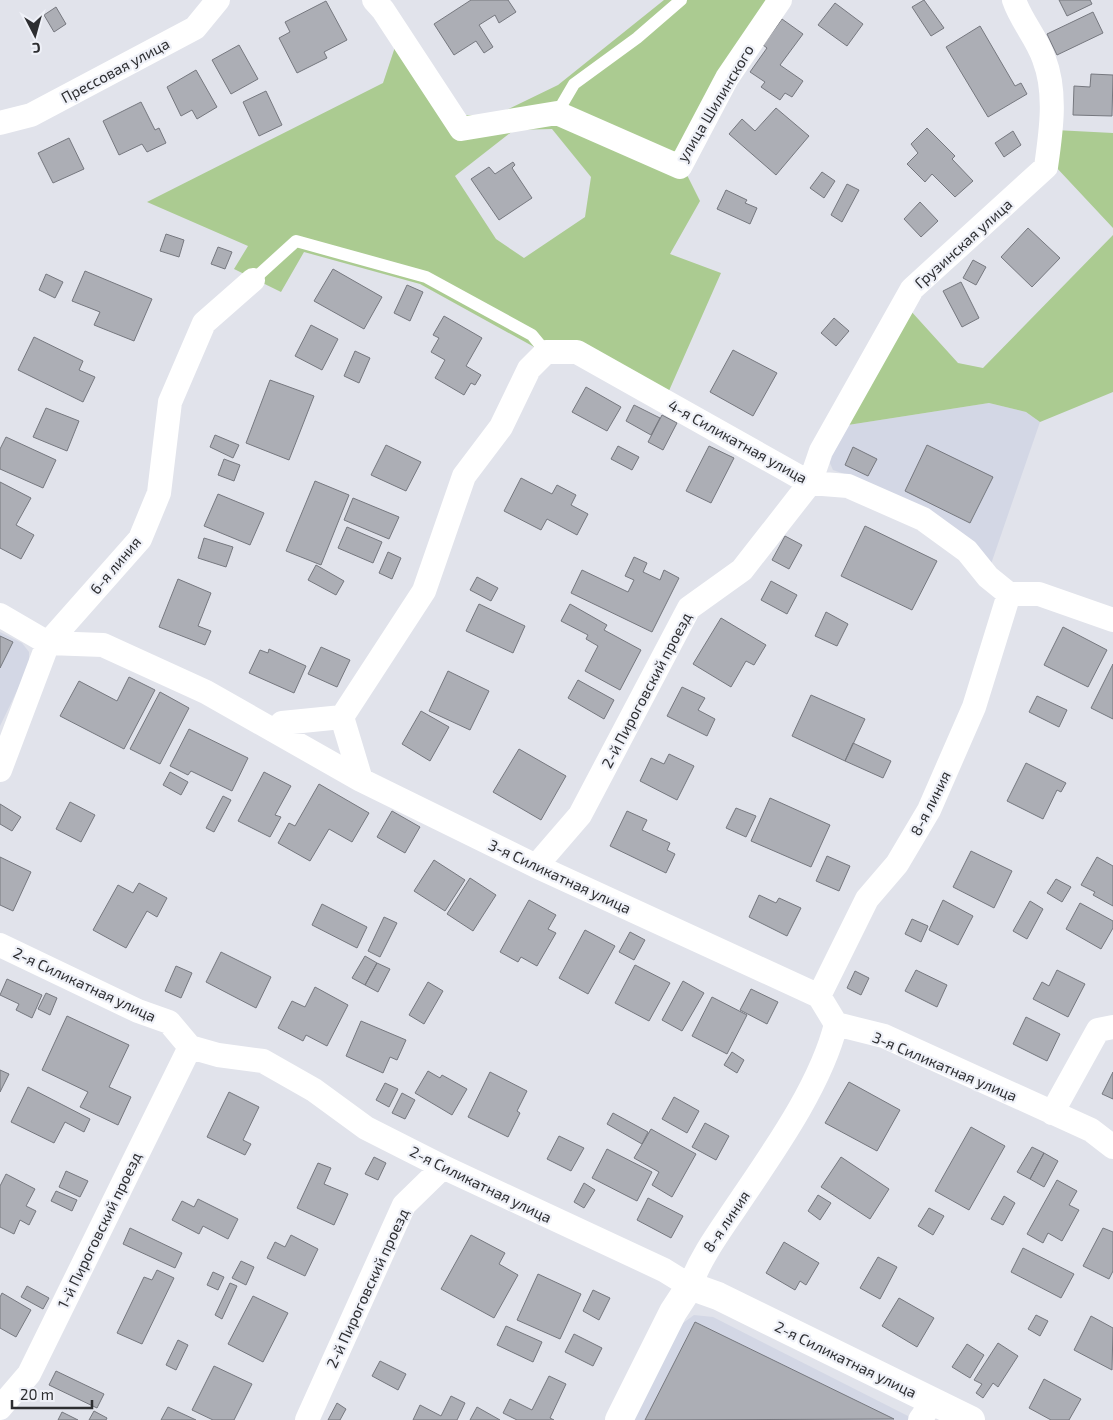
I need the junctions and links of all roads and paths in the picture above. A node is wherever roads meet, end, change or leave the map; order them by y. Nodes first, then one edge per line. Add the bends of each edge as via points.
1 (218, 0) edge
2 (374, 0) edge
3 (681, 0) edge
4 (780, 0) edge
5 (1014, 0) edge
6 (557, 113) junction
7 (0, 123) edge
8 (253, 280) joint
9 (546, 352) junction
10 (810, 482) junction
11 (1009, 594) junction
12 (0, 615) edge
13 (1113, 620) edge
14 (48, 643) junction
15 (342, 717) junction
16 (275, 731) junction
17 (0, 770) edge
18 (361, 780) junction
19 (536, 866) junction
20 (0, 945) edge
21 (819, 996) junction
22 (836, 1024) junction
23 (1113, 1027) edge
24 (190, 1047) junction
25 (1052, 1113) junction
26 (1113, 1147) edge
27 (443, 1167) junction
28 (690, 1286) junction
29 (0, 1408) edge
30 (927, 1410) edge
31 (307, 1420) edge
32 (618, 1420) edge
33 (971, 1420) edge

1 - 7 street, Прессовая улица via 195,28 31,115
2 - 6 street via 461,128
3 - 6 lane via 637,38 574,84
4 - 6 street, улица Шилинского via 727,78 680,167
5 - 10 street, Грузинская улица via 1044,59 1052,96 1046,167 912,289 821,451
8 - 9 lane via 296,241 426,277 532,335
8 - 14 street, 6-я линия via 204,323 192,350 170,402 159,493 140,539
9 - 10 street, 4-я Силикатная улица via 577,352
9 - 15 street via 529,369 501,427 464,476 424,591
10 - 11 street, 4-я Силикатная улица via 848,486 923,519 967,551 988,577
10 - 19 street, 2-й Пироговский проезд via 742,570 689,608 580,815
11 - 13 street via 1039,594
11 - 21 street, 8-я линия via 974,707 929,810 897,864 867,899
12 - 14 street, 3-я Силикатная улица
14 - 16 street, 3-я Силикатная улица via 103,646 206,692
14 - 17 street, 6-я линия
15 - 16 street via 282,723
15 - 18 street
16 - 18 street, 3-я Силикатная улица
18 - 19 street, 3-я Силикатная улица
19 - 21 street, 3-я Силикатная улица
20 - 24 street, 2-я Силикатная улица via 138,1012 168,1022
21 - 22 street
22 - 25 street, 3-я Силикатная улица via 884,1036
22 - 28 street, 8-я линия via 830,1050 780,1141 699,1262
23 - 25 street via 1098,1030
24 - 27 street, 2-я Силикатная улица via 263,1061 314,1090 366,1128
24 - 29 street, 1-й Пироговский проезд via 29,1374
25 - 26 street, 3-я Силикатная улица via 1091,1130
27 - 28 street, 2-я Силикатная улица via 664,1270
27 - 31 street, 2-й Пироговский проезд via 404,1206
28 - 30 street, 2-я Силикатная улица via 718,1296
28 - 32 street, 8-я линия via 673,1312
30 - 33 street, 2-я Силикатная улица

